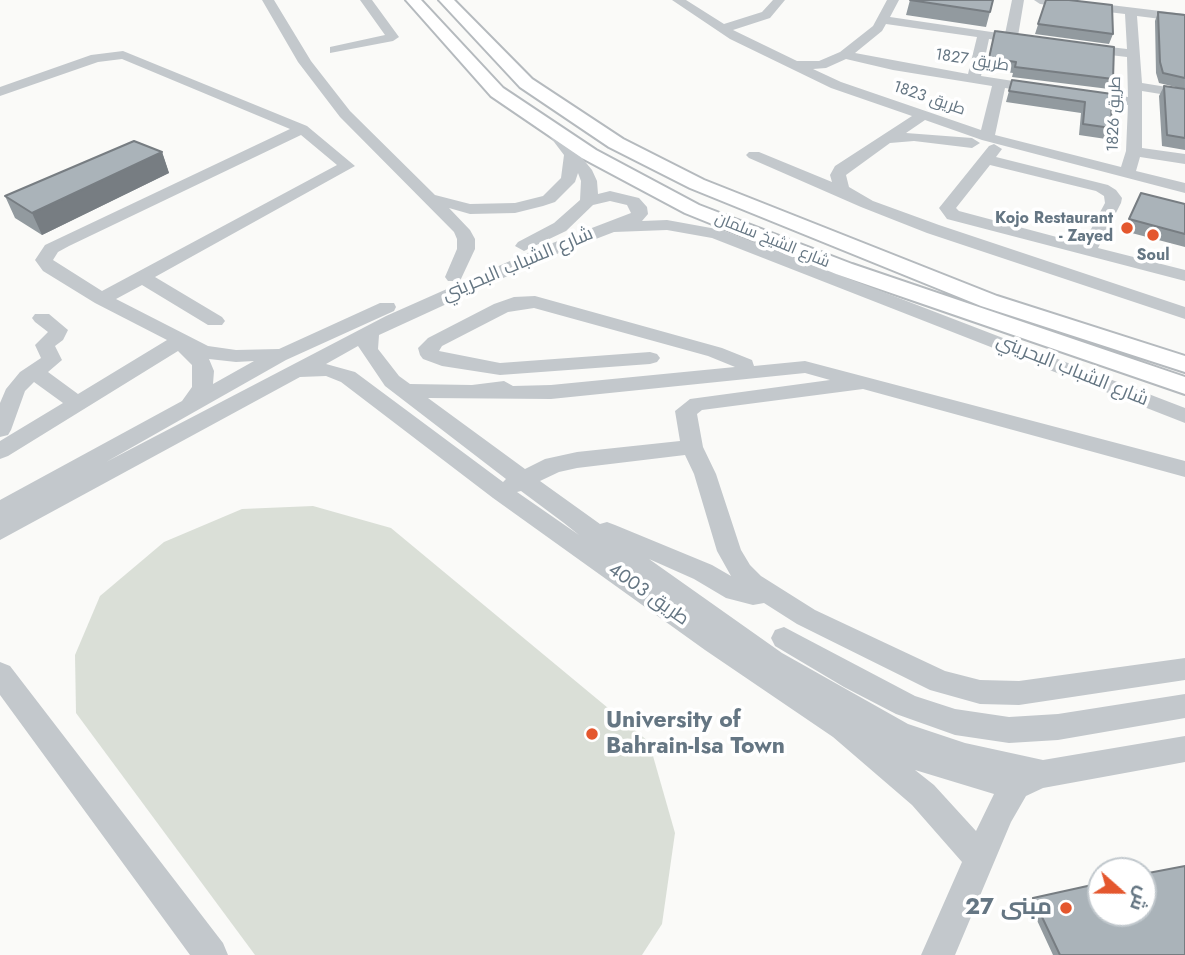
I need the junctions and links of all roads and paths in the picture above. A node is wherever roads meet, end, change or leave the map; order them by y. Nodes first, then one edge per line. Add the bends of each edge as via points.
1 (268, 0) edge
2 (366, 0) edge
3 (413, 0) edge
4 (678, 0) edge
5 (779, 0) edge
6 (893, 0) edge
7 (1018, 0) edge
8 (1040, 0) edge
9 (1086, 0) edge
10 (1113, 0) edge
11 (1065, 2) edge
12 (451, 3) edge
13 (1131, 11) junction
14 (1181, 14) edge
15 (883, 20) junction
16 (722, 29) junction
17 (984, 34) junction
18 (1011, 38) junction
19 (1038, 42) edge
20 (1065, 45) edge
21 (335, 50) dead end
22 (1133, 54) junction
23 (845, 55) junction
24 (788, 63) junction
25 (827, 63) junction
26 (8, 74) dead end
27 (820, 78) junction
28 (972, 79) junction
29 (999, 83) junction
30 (1135, 86) junction
31 (0, 89) edge
32 (1185, 94) edge
33 (1135, 102) junction
34 (922, 116) junction
35 (302, 129) junction
36 (555, 134) junction
37 (885, 139) junction
38 (989, 148) junction
39 (1134, 150) junction
40 (572, 154) junction
41 (754, 155) dead end
42 (1185, 159) edge
43 (1127, 174) junction
44 (1185, 188) edge
45 (848, 195) junction
46 (426, 197) junction
47 (1185, 198) edge
48 (587, 201) junction
49 (611, 226) junction
50 (1121, 236) dead end
51 (841, 241) junction
52 (1087, 250) junction
53 (1111, 257) junction
54 (1185, 276) edge
55 (142, 277) junction
56 (454, 277) junction
57 (915, 295) junction
58 (102, 299) junction
59 (1185, 313) edge
60 (43, 318) dead end
61 (215, 321) dead end
62 (369, 333) junction
63 (673, 339) junction
64 (180, 341) junction
65 (1185, 348) edge
66 (292, 362) junction
67 (1185, 364) edge
68 (648, 367) junction
69 (751, 368) junction
70 (34, 372) junction
71 (869, 383) junction
72 (399, 386) junction
73 (1185, 386) edge
74 (489, 391) junction
75 (368, 393) junction
76 (77, 403) junction
77 (191, 404) junction
78 (1185, 406) edge
79 (1185, 416) edge
80 (0, 430) edge
81 (692, 447) junction
82 (0, 451) edge
83 (1185, 469) edge
84 (512, 486) junction
85 (0, 511) edge
86 (572, 517) junction
87 (0, 532) edge
88 (765, 593) junction
89 (833, 630) junction
90 (784, 638) junction
91 (714, 642) junction
92 (748, 644) junction
93 (1185, 669) edge
94 (0, 674) edge
95 (1185, 706) edge
96 (860, 741) junction
97 (1185, 749) edge
98 (1043, 774) junction
99 (1015, 786) junction
100 (980, 859) junction
101 (211, 955) edge
102 (938, 955) edge

1 - 46 street via 305,62 345,114
2 - 21 street via 393,37
3 - 36 main road, شارع الشيخ سلمان via 497,92
4 - 16 street, طريق 1823
5 - 16 street via 766,15
6 - 15 street
7 - 18 street
8 - 11 street
9 - 14 street
10 - 14 street
11 - 13 street
12 - 51 main road, شارع الشيخ سلمان via 526,83 616,143 697,184
13 - 14 street
13 - 22 street, طريق 1826
15 - 17 street
15 - 23 street
16 - 24 street, طريق 1823
17 - 18 street
17 - 28 street
18 - 19 street
20 - 22 street, طريق 1826
22 - 30 street, طريق 1826
23 - 25 street
23 - 28 street, طريق 1827
24 - 25 street
24 - 27 street, طريق 1823
25 - 27 street
26 - 31 street via 16,80
27 - 34 street, طريق 1823
28 - 29 street, طريق 1827
29 - 33 street, طريق 1827
29 - 38 street
30 - 32 street
30 - 33 street, طريق 1826
31 - 35 street via 89,60 123,55
33 - 39 street, طريق 1826
34 - 37 street
34 - 38 street, طريق 1823
35 - 55 street via 347,166
35 - 58 street via 63,242 46,255 49,267
36 - 40 street, شارع الشباب البحريني
36 - 57 main road, شارع الشيخ سلمان via 692,209
37 - 38 street via 937,139
37 - 45 street via 841,169 839,183
38 - 43 street, طريق 1823
38 - 47 street
38 - 52 street via 1110,193 1113,203
38 - 52 street via 948,212
39 - 42 street
39 - 43 street, طريق 1826
40 - 46 street via 569,179 549,199 537,203 470,209
40 - 48 street, شارع الشباب البحريني via 589,181
41 - 45 street
43 - 44 street, طريق 1823
45 - 59 street via 933,229
46 - 56 street via 466,239
48 - 49 street via 622,197 639,207 640,214 634,219
48 - 56 street, شارع الشباب البحريني via 560,227
49 - 62 street, شارع الشباب البحريني
49 - 79 street, شارع الشباب البحريني via 667,225 716,234
50 - 53 street
51 - 65 main road
51 - 67 main road, شارع الشيخ سلمان via 989,301
52 - 53 street
53 - 54 street
55 - 58 street
55 - 61 street
56 - 66 street, شارع الشباب البحريني
57 - 73 main road, شارع الشيخ سلمان
57 - 78 main road
58 - 64 street
60 - 70 street via 58,333 45,345 52,360
62 - 66 street, شارع الشباب البحريني
62 - 72 street, طريق 4003 via 368,349
63 - 68 street via 658,348
63 - 68 street via 524,302 501,309 428,348 430,355 442,360 500,369
63 - 69 street
64 - 66 street via 203,351
64 - 76 street
64 - 77 street via 204,371 202,387
66 - 75 street, طريق 4003 via 339,373
66 - 77 street, شارع الشباب البحريني
66 - 87 street, شارع الشباب البحريني
68 - 69 street
68 - 74 street
69 - 71 street via 805,367
69 - 74 street via 551,392
70 - 76 street
70 - 80 street via 16,389
71 - 81 street via 692,406 685,415
71 - 83 street
72 - 74 street
72 - 75 street
72 - 84 street, طريق 4003
75 - 84 street, طريق 4003
76 - 82 street
77 - 85 street, شارع الشباب البحريني
81 - 84 street via 577,460 554,465
81 - 88 street via 729,551 741,572
84 - 86 street, طريق 4003
84 - 91 street, طريق 4003
86 - 88 street via 659,552 735,591
86 - 92 street, طريق 4003
88 - 89 street
89 - 90 street
89 - 93 street via 940,682 980,692 1019,693
90 - 92 street
90 - 95 street via 906,705 955,722 1009,730 1058,727
91 - 92 street
91 - 96 street, طريق 4003
92 - 98 street, طريق 4003 via 900,734 965,756
94 - 101 street
96 - 99 street
96 - 100 street, طريق 4003 via 923,796
97 - 98 street, طريق 4003
98 - 99 street, طريق 4003
99 - 100 street
100 - 102 street

